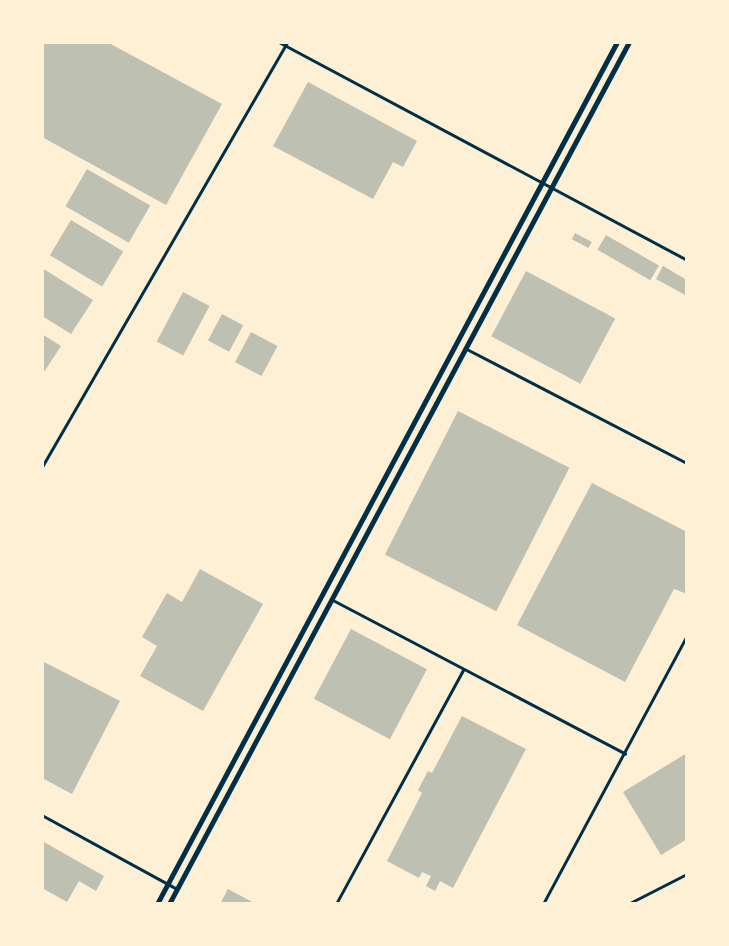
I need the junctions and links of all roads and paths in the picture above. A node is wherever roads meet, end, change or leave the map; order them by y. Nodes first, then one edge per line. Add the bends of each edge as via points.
1 (279, 42) edge
2 (617, 42) edge
3 (629, 42) edge
4 (286, 44) edge
5 (541, 181) junction
6 (550, 186) junction
7 (687, 260) edge
8 (465, 348) junction
9 (687, 463) edge
10 (42, 467) edge
11 (330, 599) junction
12 (687, 635) edge
13 (464, 669) junction
14 (625, 753) junction
15 (42, 815) edge
16 (687, 874) edge
17 (167, 884) junction
18 (177, 889) junction
19 (157, 904) edge
20 (169, 904) edge
21 (336, 904) edge
22 (544, 904) edge
23 (628, 904) edge

1 - 4 lane
2 - 5 street
3 - 6 street
4 - 5 lane
4 - 10 lane
5 - 6 lane
5 - 17 street
6 - 7 lane
6 - 8 street
8 - 9 lane
8 - 11 street
11 - 13 lane
11 - 18 street
12 - 14 lane
13 - 14 lane
13 - 21 lane
14 - 22 lane
15 - 17 lane
16 - 23 lane
17 - 18 lane
17 - 19 street
18 - 20 street

